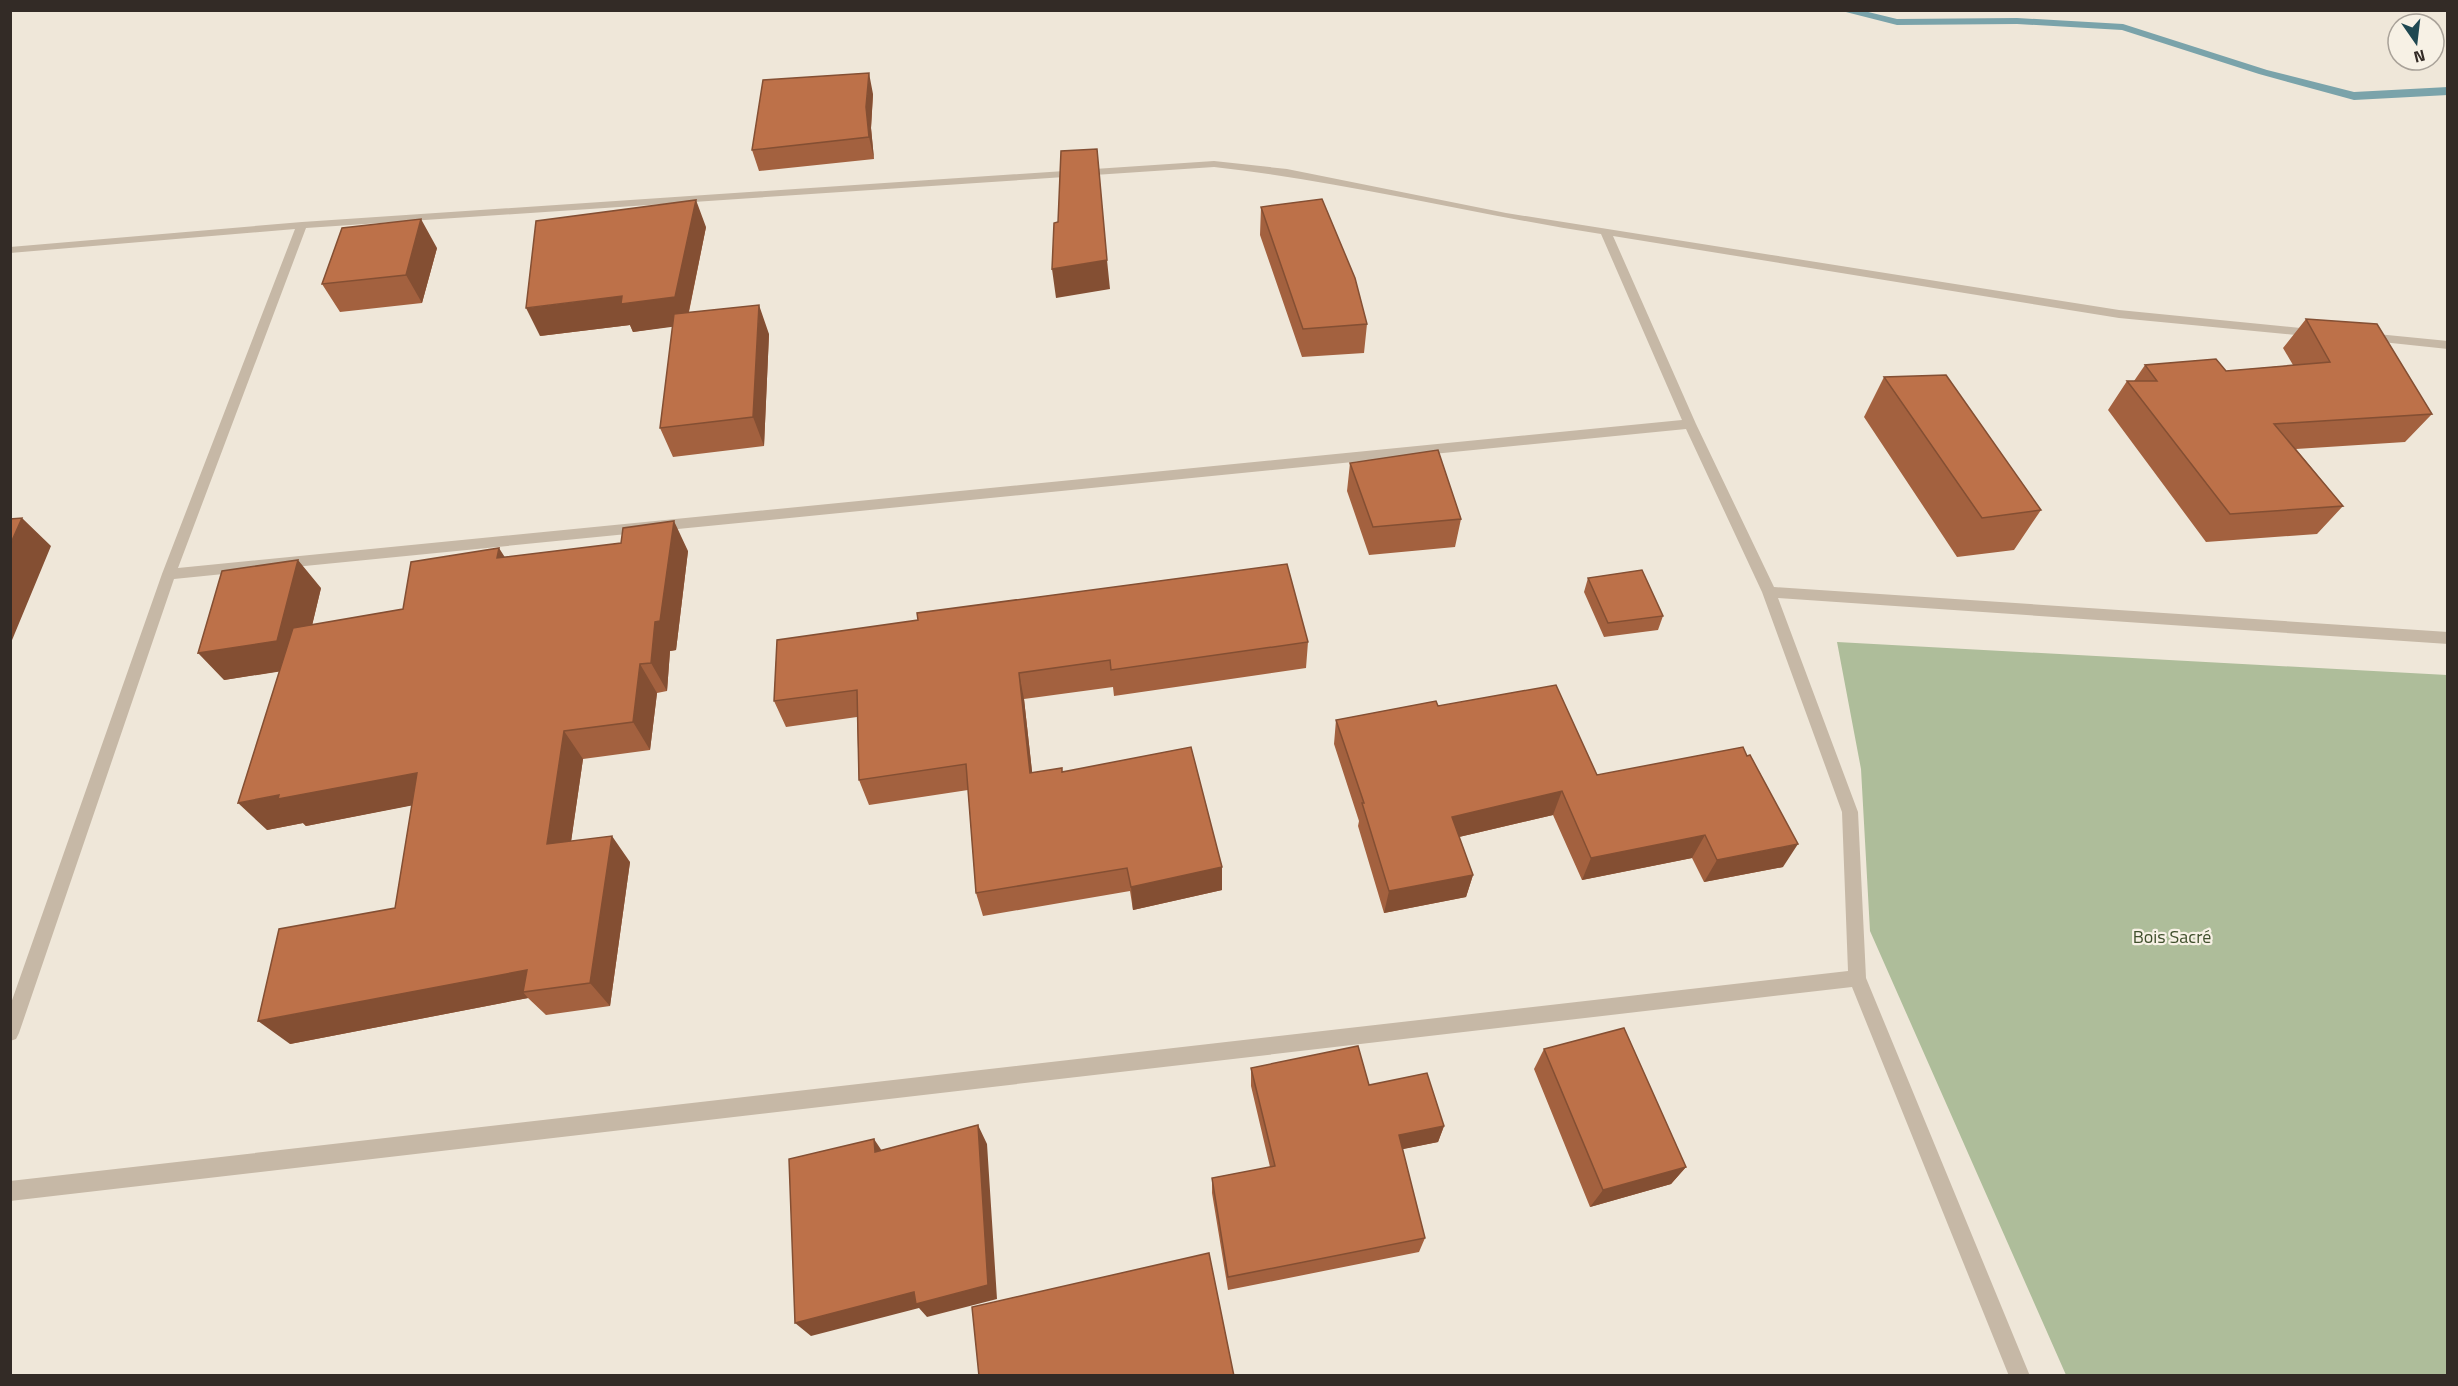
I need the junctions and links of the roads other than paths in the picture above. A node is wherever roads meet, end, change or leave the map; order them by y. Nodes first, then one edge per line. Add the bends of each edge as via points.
1 (302, 225) junction
2 (1605, 232) junction
3 (10, 250) edge
4 (2330, 334) edge
5 (2354, 336) edge
6 (2448, 345) edge
7 (1690, 424) junction
8 (169, 574) junction
9 (1769, 592) junction
10 (2448, 638) edge
11 (1857, 978) junction
12 (10, 1033) edge
13 (10, 1191) edge
14 (2020, 1376) edge

1 - 2 street via 1214,164 1287,172
1 - 3 street
1 - 8 street
2 - 4 street via 2118,314
2 - 7 street
5 - 6 street
7 - 8 street
7 - 9 street
8 - 12 street
9 - 10 street
9 - 11 street via 1850,812
11 - 13 street
11 - 14 street

